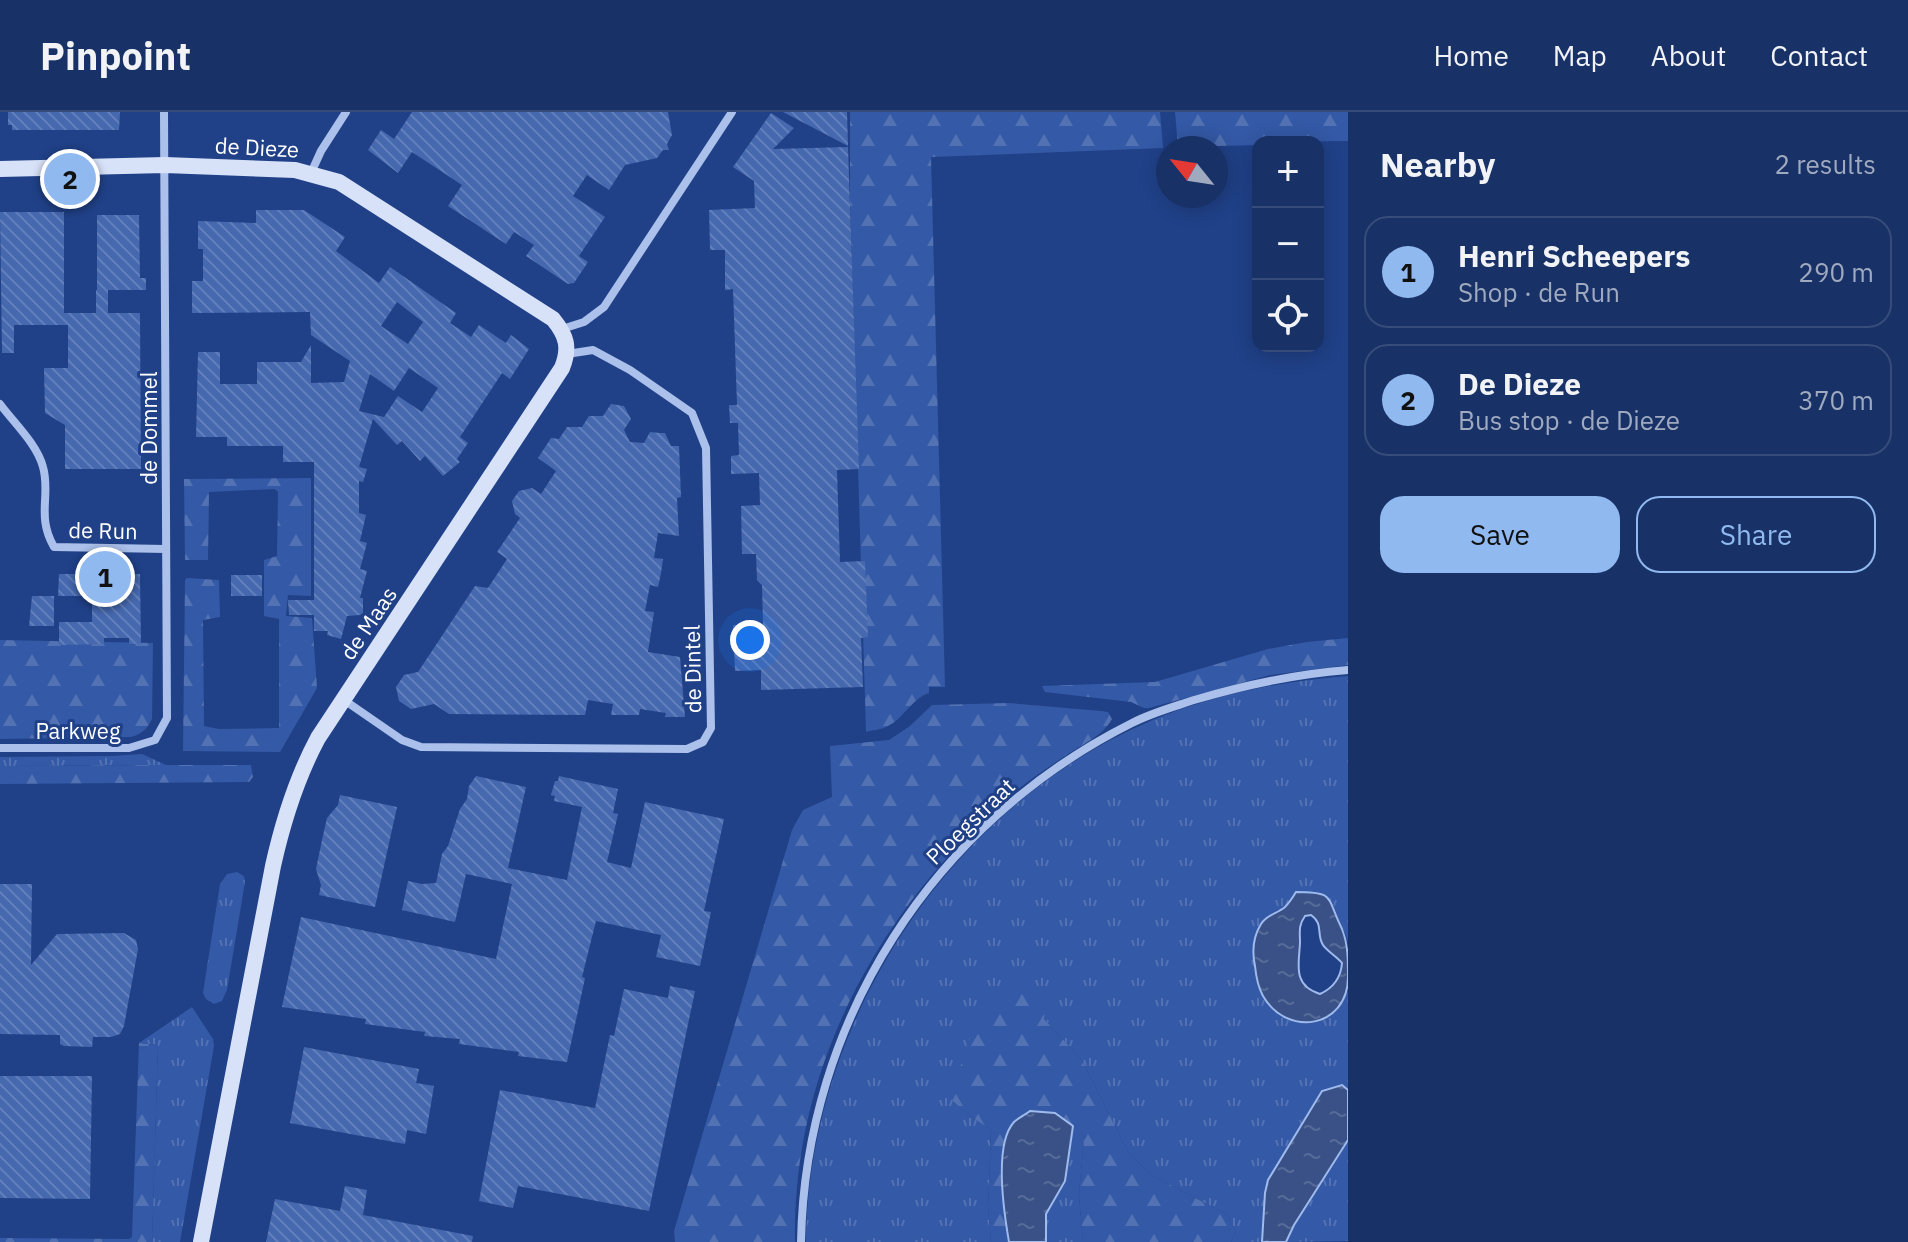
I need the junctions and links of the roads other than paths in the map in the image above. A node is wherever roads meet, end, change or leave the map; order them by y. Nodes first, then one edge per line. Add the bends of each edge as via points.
1 (164, 112) edge
2 (346, 112) edge
3 (732, 112) edge
4 (165, 165) junction
5 (0, 169) edge
6 (311, 173) junction
7 (562, 329) junction
8 (567, 354) junction
9 (0, 404) edge
10 (166, 549) junction
11 (1348, 670) edge
12 (343, 700) junction
13 (155, 740) joint
14 (0, 748) edge
15 (201, 1242) edge
16 (801, 1242) edge

1 - 4 street, de Dommel
2 - 6 street
3 - 7 street via 604,307 584,322
4 - 5 street, de Dieze
4 - 6 street, de Dieze
4 - 10 street, de Dommel
6 - 7 street, de Dieze via 339,182
7 - 8 street
8 - 12 street, de Maas
8 - 12 street, de Dintel via 593,350 630,370 692,413 706,448 711,728 703,742 687,749 421,747
9 - 10 street, de Run via 44,468 45,531 54,547
10 - 13 street, de Dommel via 167,718
11 - 16 street, Ploegstraat via 1241,686 1131,723 1029,788 947,865 873,969 850,1013 818,1109
12 - 15 street, de Maas via 300,772 285,814
13 - 14 street, Parkweg via 129,748

